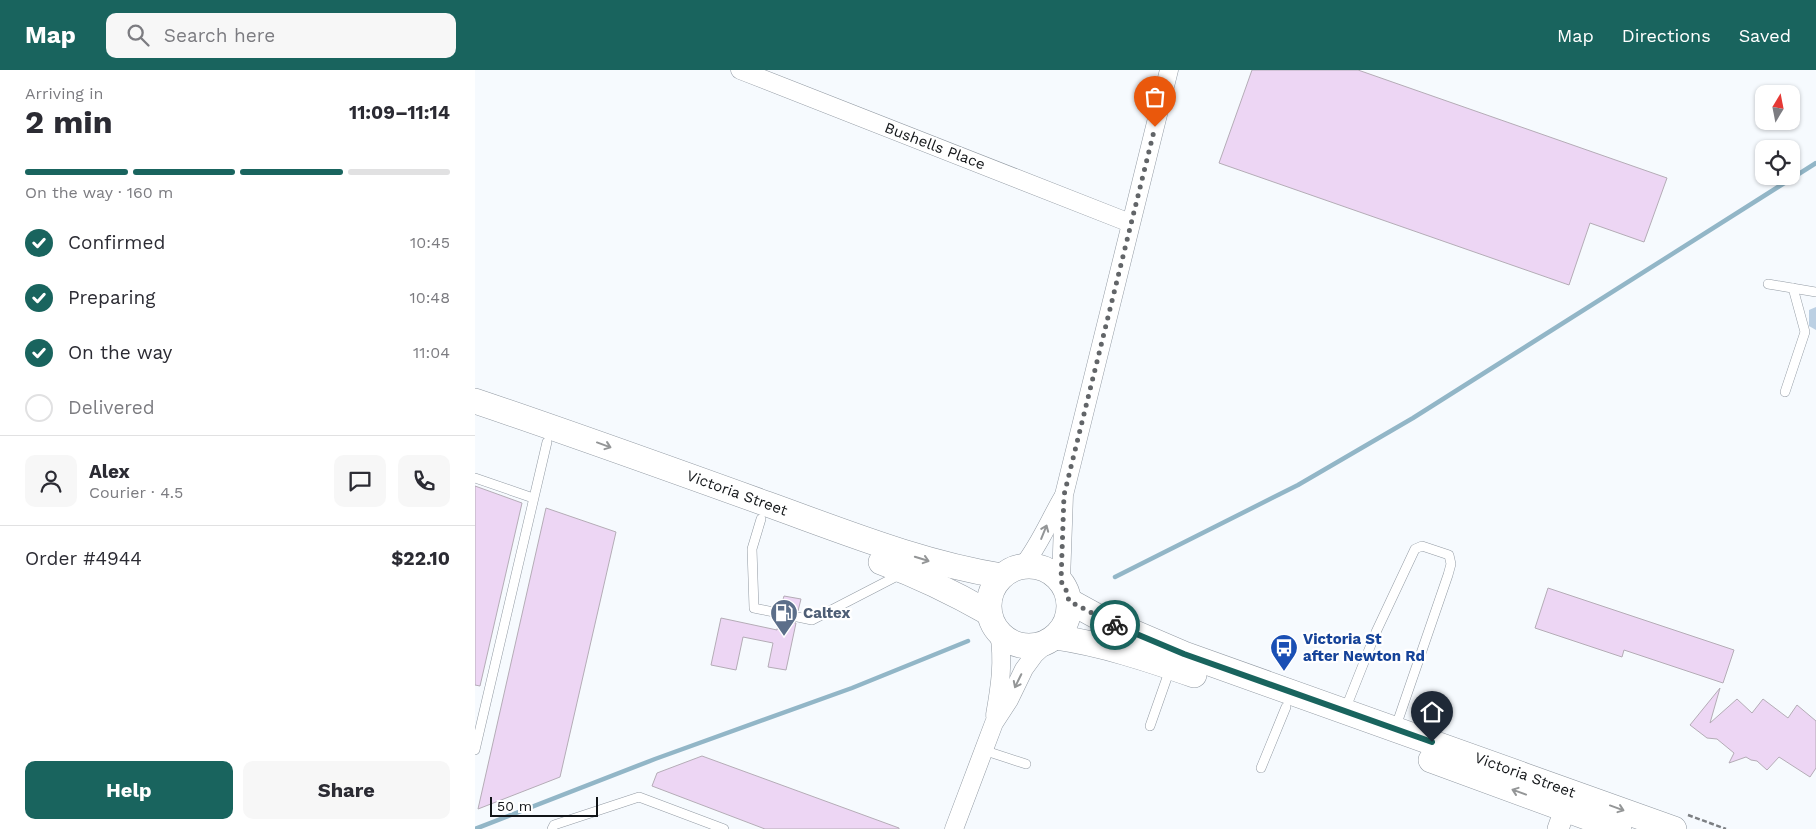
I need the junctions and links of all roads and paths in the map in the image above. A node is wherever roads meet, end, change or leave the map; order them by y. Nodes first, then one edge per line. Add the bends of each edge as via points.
1 (740, 70) edge
2 (1169, 70) edge
3 (1130, 223) junction
4 (1768, 284) dead end
5 (1793, 288) junction
6 (1816, 292) edge
7 (1785, 392) dead end
8 (475, 401) edge
9 (475, 418) edge
10 (547, 442) junction
11 (475, 478) edge
12 (1064, 495) junction
13 (533, 498) junction
14 (761, 519) junction
15 (1012, 571) junction
16 (906, 572) junction
17 (1065, 591) junction
18 (994, 623) junction
19 (1051, 640) junction
20 (1171, 667) junction
21 (1285, 707) junction
22 (1345, 711) junction
23 (994, 723) junction
24 (1151, 726) dead end
25 (1395, 729) junction
26 (475, 750) edge
27 (983, 750) junction
28 (1026, 764) dead end
29 (1261, 768) dead end
30 (1565, 810) edge
31 (552, 829) edge
32 (724, 829) edge
33 (954, 829) edge
34 (1619, 829) edge
35 (1674, 829) edge

1 - 3 street, Bushells Place
2 - 3 street
3 - 12 street
4 - 5 lane
5 - 6 lane
5 - 7 lane via 1805,332
8 -> 15 main road, Victoria Street via 884,546 965,570
9 - 10 main road, Victoria Street
10 - 13 lane
10 - 14 main road, Victoria Street
11 - 13 lane
15 -> 12 street via 1041,539
12 - 17 street
13 - 26 lane
14 - 16 main road, Victoria Street
14 - 16 lane via 753,548 754,608 812,620
15 - 17 main road via 1033,566 1043,569 1053,574
15 - 18 main road via 991,593 989,600
16 - 18 main road, Victoria Street via 958,595
17 - 19 main road via 1069,614 1064,627
17 - 22 main road, Victoria Street via 1100,618 1148,639
18 - 19 main road via 1007,640 1018,645 1027,647
18 - 23 street via 1001,646 1001,678
19 - 20 main road, Victoria Street via 1086,642
19 -> 23 street via 1024,669
20 - 21 main road, Victoria Street
20 - 24 lane
21 - 29 lane
30 -> 21 main road, Victoria Street
22 - 25 main road, Victoria Street
22 - 25 lane via 1376,632 1415,549 1422,546 1449,555 1448,575
23 - 27 street
25 - 30 main road, Victoria Street
27 - 28 lane
27 - 33 street
30 - 34 main road, Victoria Street
30 -> 35 main road, Victoria Street
31 - 32 lane via 554,825 639,797

